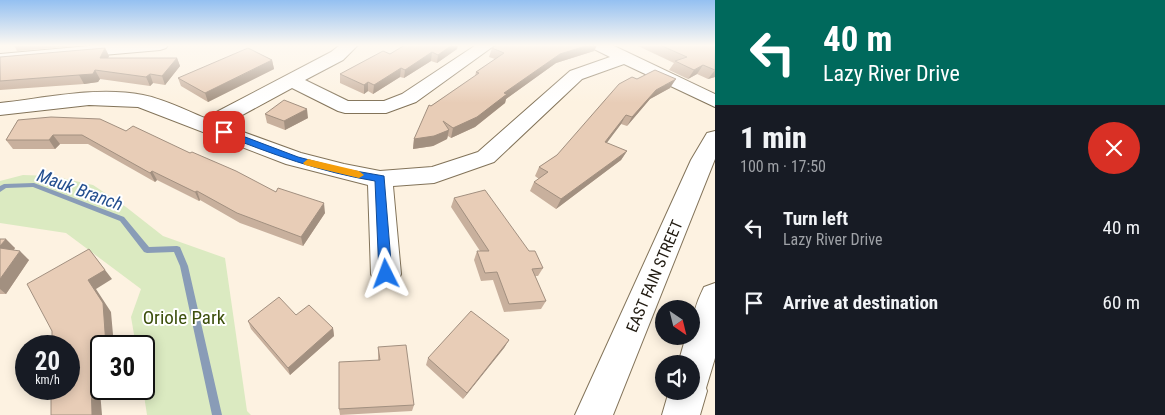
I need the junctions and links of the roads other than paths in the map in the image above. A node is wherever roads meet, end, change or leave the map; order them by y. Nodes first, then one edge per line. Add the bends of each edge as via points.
1 (321, 64) edge
2 (459, 64) edge
3 (606, 64) edge
4 (637, 64) edge
5 (291, 80) junction
6 (715, 101) edge
7 (0, 109) edge
8 (207, 125) junction
9 (715, 138) edge
10 (380, 179) junction
11 (386, 274) dead end
12 (715, 297) edge
13 (698, 355) edge
14 (685, 400) edge
15 (594, 415) edge
16 (681, 415) edge

1 - 5 street
2 - 5 street via 410,98 386,106 345,107
3 - 10 street via 576,75 486,157 434,175
4 - 6 street
5 - 8 street
7 - 8 street via 120,98 142,101
8 - 10 street via 294,159
9 - 15 street, EAST FAIN STREET
10 - 11 street
12 - 13 street
14 - 16 street

